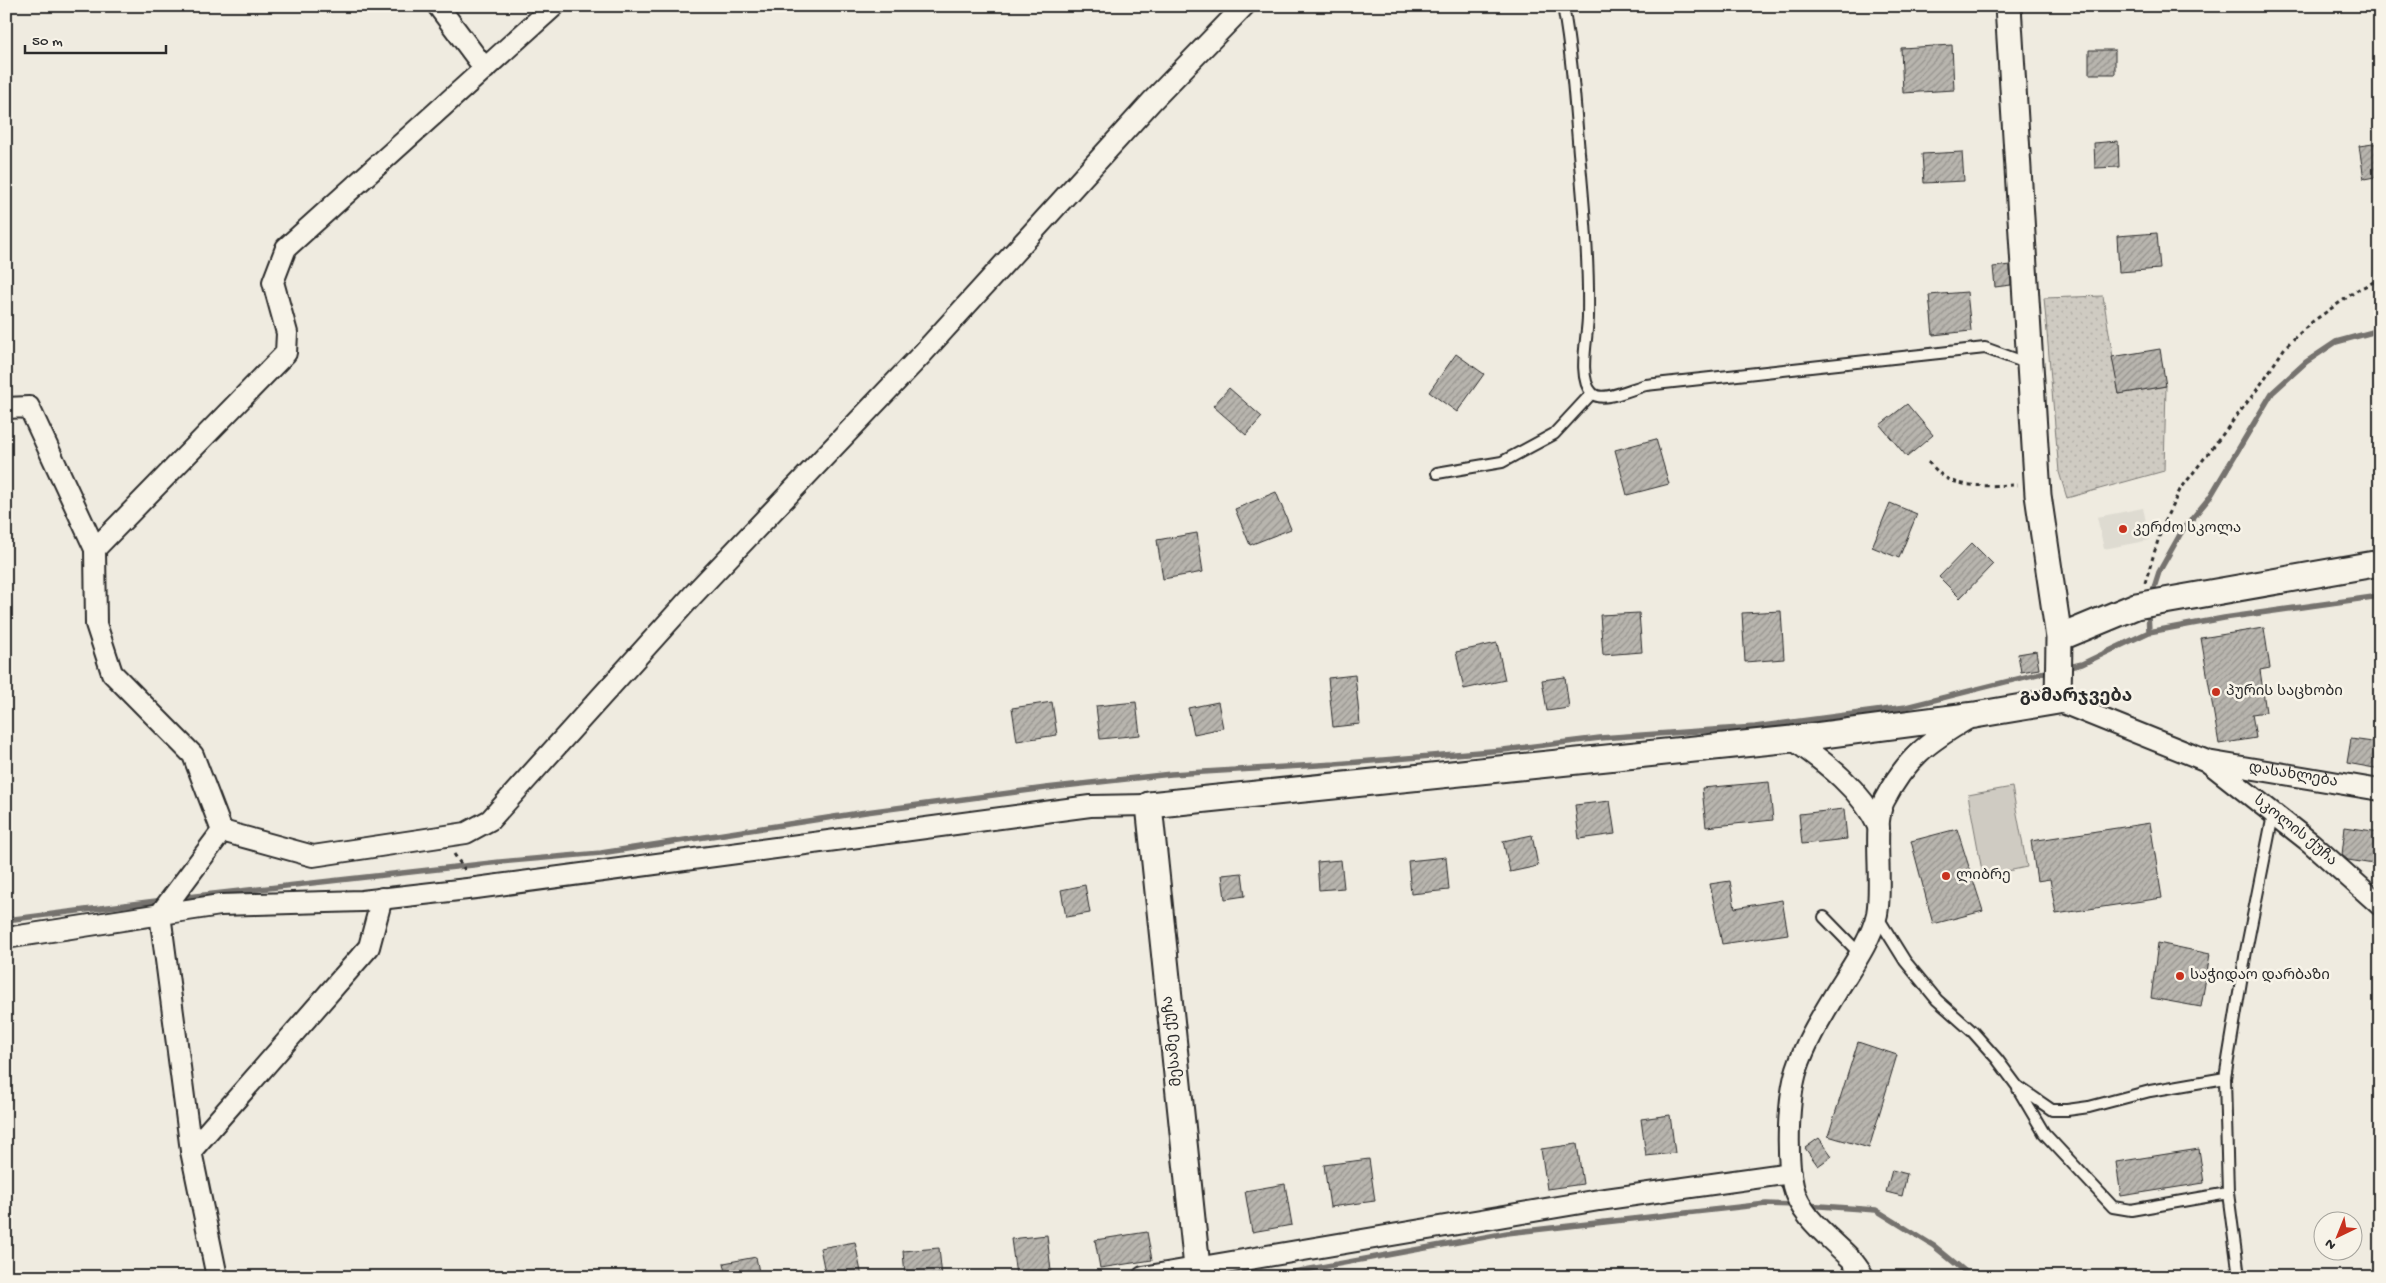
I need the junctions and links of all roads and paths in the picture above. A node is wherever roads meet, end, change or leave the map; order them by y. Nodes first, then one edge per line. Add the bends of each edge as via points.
1 (438, 6) edge
2 (554, 6) edge
3 (1244, 6) edge
4 (1563, 6) edge
5 (2008, 6) edge
6 (485, 69) junction
7 (2380, 279) edge
8 (2030, 365) junction
9 (1592, 393) junction
10 (6, 408) edge
11 (1928, 462) dead end
12 (1437, 473) dead end
13 (2038, 486) junction
14 (95, 549) junction
15 (2380, 563) edge
16 (2136, 606) junction
17 (2059, 638) junction
18 (2058, 701) junction
19 (1975, 715) junction
20 (1792, 739) junction
21 (2207, 761) junction
22 (2380, 790) edge
23 (1148, 805) junction
24 (2273, 815) junction
25 (1879, 828) junction
26 (222, 831) junction
27 (443, 837) junction
28 (476, 888) junction
29 (382, 898) junction
30 (2380, 904) edge
31 (160, 914) junction
32 (1876, 915) junction
33 (1824, 917) dead end
34 (6, 938) edge
35 (1859, 953) junction
36 (2225, 1078) junction
37 (2017, 1086) junction
38 (191, 1151) junction
39 (1791, 1173) junction
40 (2228, 1193) junction
41 (1197, 1272) edge
42 (217, 1277) edge
43 (1143, 1277) edge
44 (1864, 1277) edge
45 (2241, 1277) edge

1 - 6 street
2 - 6 street
3 - 27 street via 1152,101 923,353 692,596 490,820 466,833
4 - 9 lane via 1570,47 1584,217 1588,316 1584,372
5 - 8 street
6 - 14 street via 286,248 273,282 287,333 286,353
7 - 16 path via 2359,289 2312,322 2286,346 2259,387 2180,490 2163,524
8 - 9 lane via 1985,348 1646,385 1608,398
8 - 13 street
9 - 12 lane via 1554,434 1502,462
10 - 14 street via 29,407
11 - 13 path via 1947,478 1959,482 1983,486
13 - 17 street
14 - 26 street via 96,624 112,673 193,755
15 - 16 street
16 - 17 street
17 - 18 street
18 - 19 street
18 - 21 street
19 - 20 street
19 - 25 street via 1945,732 1914,756 1882,804
20 - 23 street
20 - 25 street via 1857,792
21 - 22 street, დასახლება
21 - 24 street, სკოლის ქუჩა
23 - 28 street via 1090,806
23 - 41 street, მესამე ქუჩა
24 - 30 street, სკოლის ქუჩა via 2312,843
24 - 36 lane
25 - 32 street via 1880,885
26 - 27 street via 313,856
26 - 31 street
27 - 28 path
28 - 29 street
29 - 31 street via 220,905
29 - 38 street via 369,947
31 - 34 street
31 - 38 street
32 - 35 street
32 - 37 lane via 1937,1000 1973,1032
33 - 35 lane
35 - 39 street via 1815,1027 1797,1069 1789,1129
36 - 37 lane via 2067,1110 2052,1110
36 - 40 lane
37 - 40 lane via 2044,1134 2113,1207 2131,1210
38 - 42 street
39 - 41 street via 1599,1200
39 - 44 street via 1796,1196 1806,1213 1822,1233 1850,1257
40 - 45 lane
41 - 43 street

